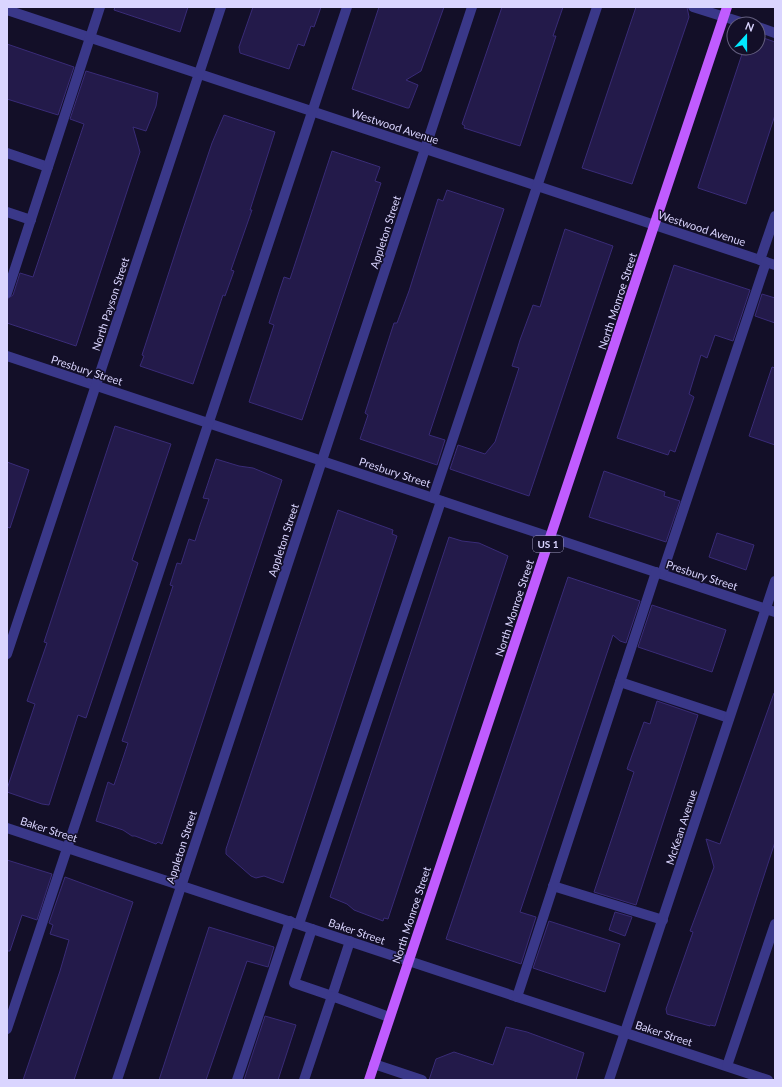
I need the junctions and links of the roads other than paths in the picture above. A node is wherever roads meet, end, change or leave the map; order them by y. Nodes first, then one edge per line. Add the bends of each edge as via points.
1 (100, 7) edge
2 (221, 7) edge
3 (347, 7) edge
4 (472, 7) edge
5 (597, 7) edge
6 (693, 7) edge
7 (7, 10) edge
8 (726, 12) edge
9 (90, 37) junction
10 (199, 74) junction
11 (312, 111) junction
12 (425, 149) junction
13 (7, 154) edge
14 (48, 167) junction
15 (537, 186) junction
16 (7, 212) edge
17 (775, 216) edge
18 (31, 220) junction
19 (655, 225) junction
20 (767, 262) edge
21 (7, 293) edge
22 (7, 356) edge
23 (96, 385) junction
24 (208, 423) junction
25 (322, 461) junction
26 (437, 499) junction
27 (550, 537) junction
28 (659, 573) junction
29 (775, 581) edge
30 (770, 610) edge
31 (7, 654) edge
32 (620, 682) junction
33 (730, 718) junction
34 (7, 828) edge
35 (67, 848) junction
36 (181, 885) junction
37 (553, 886) junction
38 (663, 920) junction
39 (295, 923) junction
40 (775, 924) edge
41 (312, 929) junction
42 (350, 941) junction
43 (409, 961) junction
44 (332, 996) junction
45 (517, 997) junction
46 (389, 1017) junction
47 (7, 1029) edge
48 (625, 1033) junction
49 (374, 1064) junction
50 (727, 1066) junction
51 (737, 1070) junction
52 (117, 1080) edge
53 (237, 1080) edge
54 (304, 1080) edge
55 (369, 1080) edge
56 (422, 1080) edge
57 (609, 1080) edge
58 (734, 1080) edge
59 (768, 1080) edge

1 - 9 street
2 - 10 street, North Payson Street
3 - 11 street
4 - 12 street, Appleton Street
5 - 15 street
6 - 8 street
7 - 9 street, Westwood Avenue
8 - 19 main road, North Monroe Street / US 1
9 - 10 street, Westwood Avenue
9 - 14 street
10 - 11 street, Westwood Avenue
10 - 23 street, North Payson Street
11 - 12 street, Westwood Avenue
11 - 24 street
12 - 15 street, Westwood Avenue
12 - 25 street, Appleton Street
13 - 14 street
14 - 18 street
15 - 19 street, Westwood Avenue
15 - 26 street
16 - 18 street
17 - 20 street
18 - 21 street
19 - 20 street, Westwood Avenue
19 - 27 main road, North Monroe Street / US 1
20 - 28 street
22 - 23 street, Presbury Street
23 - 24 street, Presbury Street
23 - 31 street, North Payson Street
24 - 25 street, Presbury Street
24 - 35 street
25 - 26 street, Presbury Street
25 - 36 street, Appleton Street
26 - 27 street, Presbury Street
26 - 39 street
27 - 28 street, Presbury Street
27 - 43 main road, North Monroe Street / US 1
28 - 30 street, Presbury Street
28 - 32 street
29 - 30 street, McKean Avenue
30 - 33 street, McKean Avenue
32 - 33 street
32 - 37 street
33 - 38 street, McKean Avenue
34 - 35 street, Baker Street
35 - 36 street, Baker Street
35 - 47 street
36 - 39 street, Baker Street
36 - 52 street, Appleton Street
37 - 38 street
37 - 45 street
38 - 48 street, McKean Avenue
39 - 41 street, Baker Street
39 - 53 street
40 - 50 street
41 - 42 street, Baker Street
41 - 44 street via 294,983
42 - 43 street, Baker Street
42 - 44 street
43 - 45 street, Baker Street
43 - 46 main road, North Monroe Street / US 1
44 - 46 street
44 - 54 street
45 - 48 street, Baker Street
46 - 49 main road, North Monroe Street / US 1
48 - 50 street, Baker Street
48 - 57 street, McKean Avenue
49 - 55 main road, North Monroe Street / US 1
49 - 56 street
50 - 51 street, Baker Street
51 - 58 street
51 - 59 street, Baker Street

